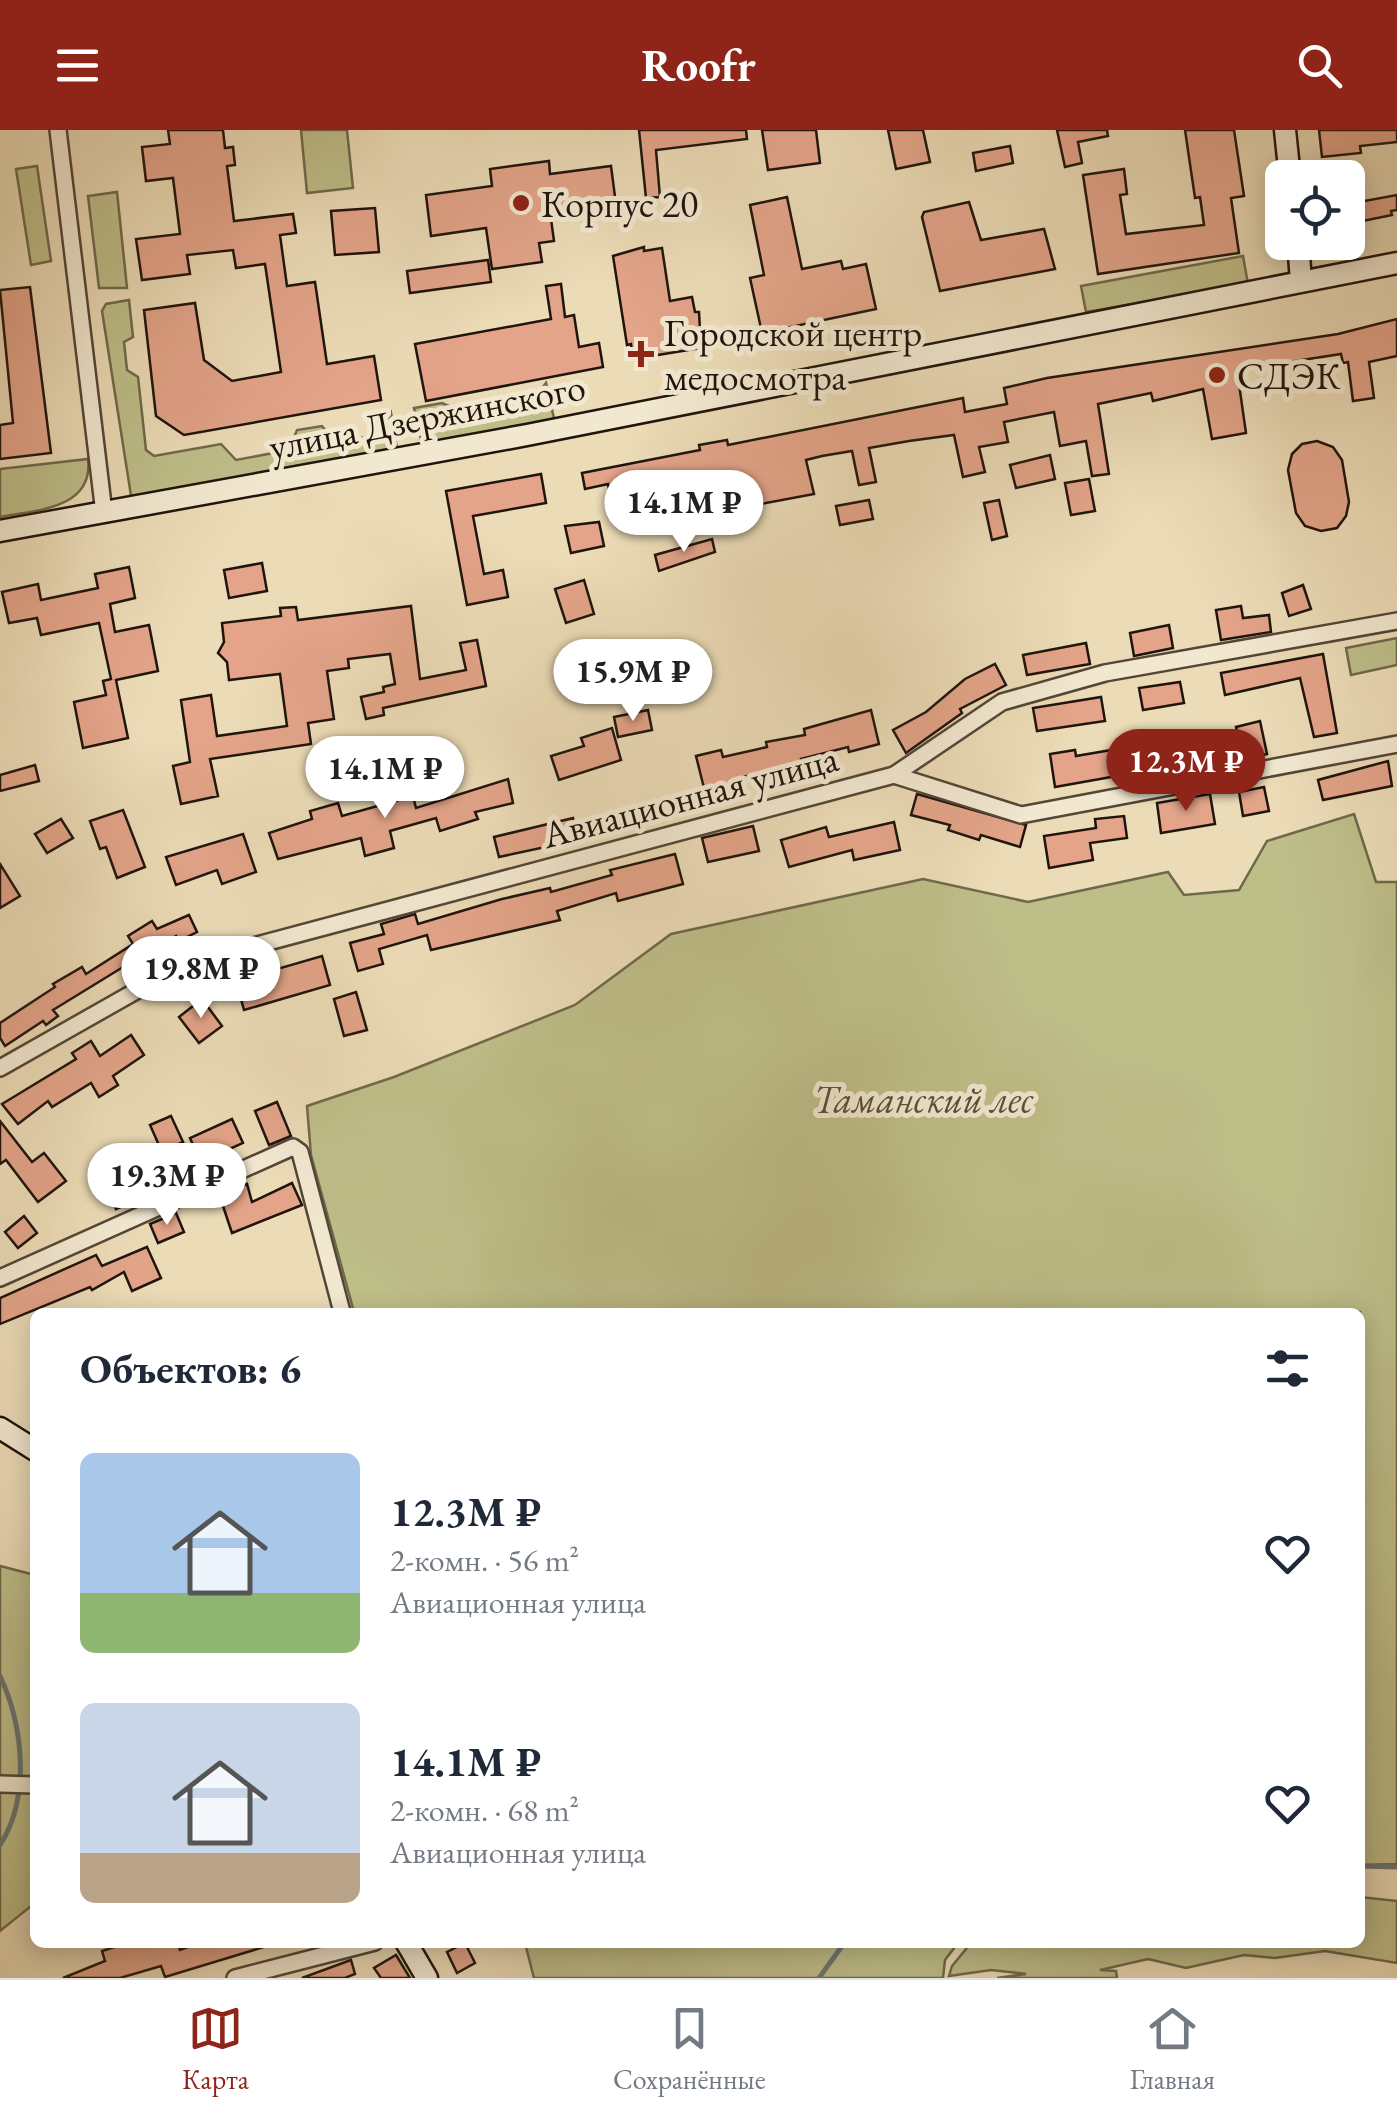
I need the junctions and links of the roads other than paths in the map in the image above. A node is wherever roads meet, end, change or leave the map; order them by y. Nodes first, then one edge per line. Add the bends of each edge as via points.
1 (58, 130) edge
2 (1285, 130) edge
3 (1288, 160) edge
4 (1299, 260) edge
5 (1397, 263) edge
6 (1301, 281) junction
7 (104, 514) junction
8 (0, 531) edge
9 (1397, 621) edge
10 (1397, 744) edge
11 (894, 775) junction
12 (0, 1068) edge
13 (0, 1278) edge
14 (341, 1308) edge
15 (0, 1428) edge
16 (30, 1447) edge
17 (0, 1784) edge
18 (30, 1785) edge
19 (352, 1948) edge
20 (410, 1948) edge
21 (235, 1978) edge
22 (427, 1978) edge

1 - 7 street
2 - 3 street
4 - 6 street
5 - 6 street, улица Дзержинского
6 - 7 street, улица Дзержинского
7 - 8 street, улица Дзержинского
9 - 11 street, Авиационная улица via 1104,672 1002,702
10 - 11 street, Авиационная улица via 1021,815
11 - 12 street, Авиационная улица via 182,965
13 - 14 street via 294,1148
15 - 16 street
17 - 18 street
19 - 21 street
20 - 22 street

